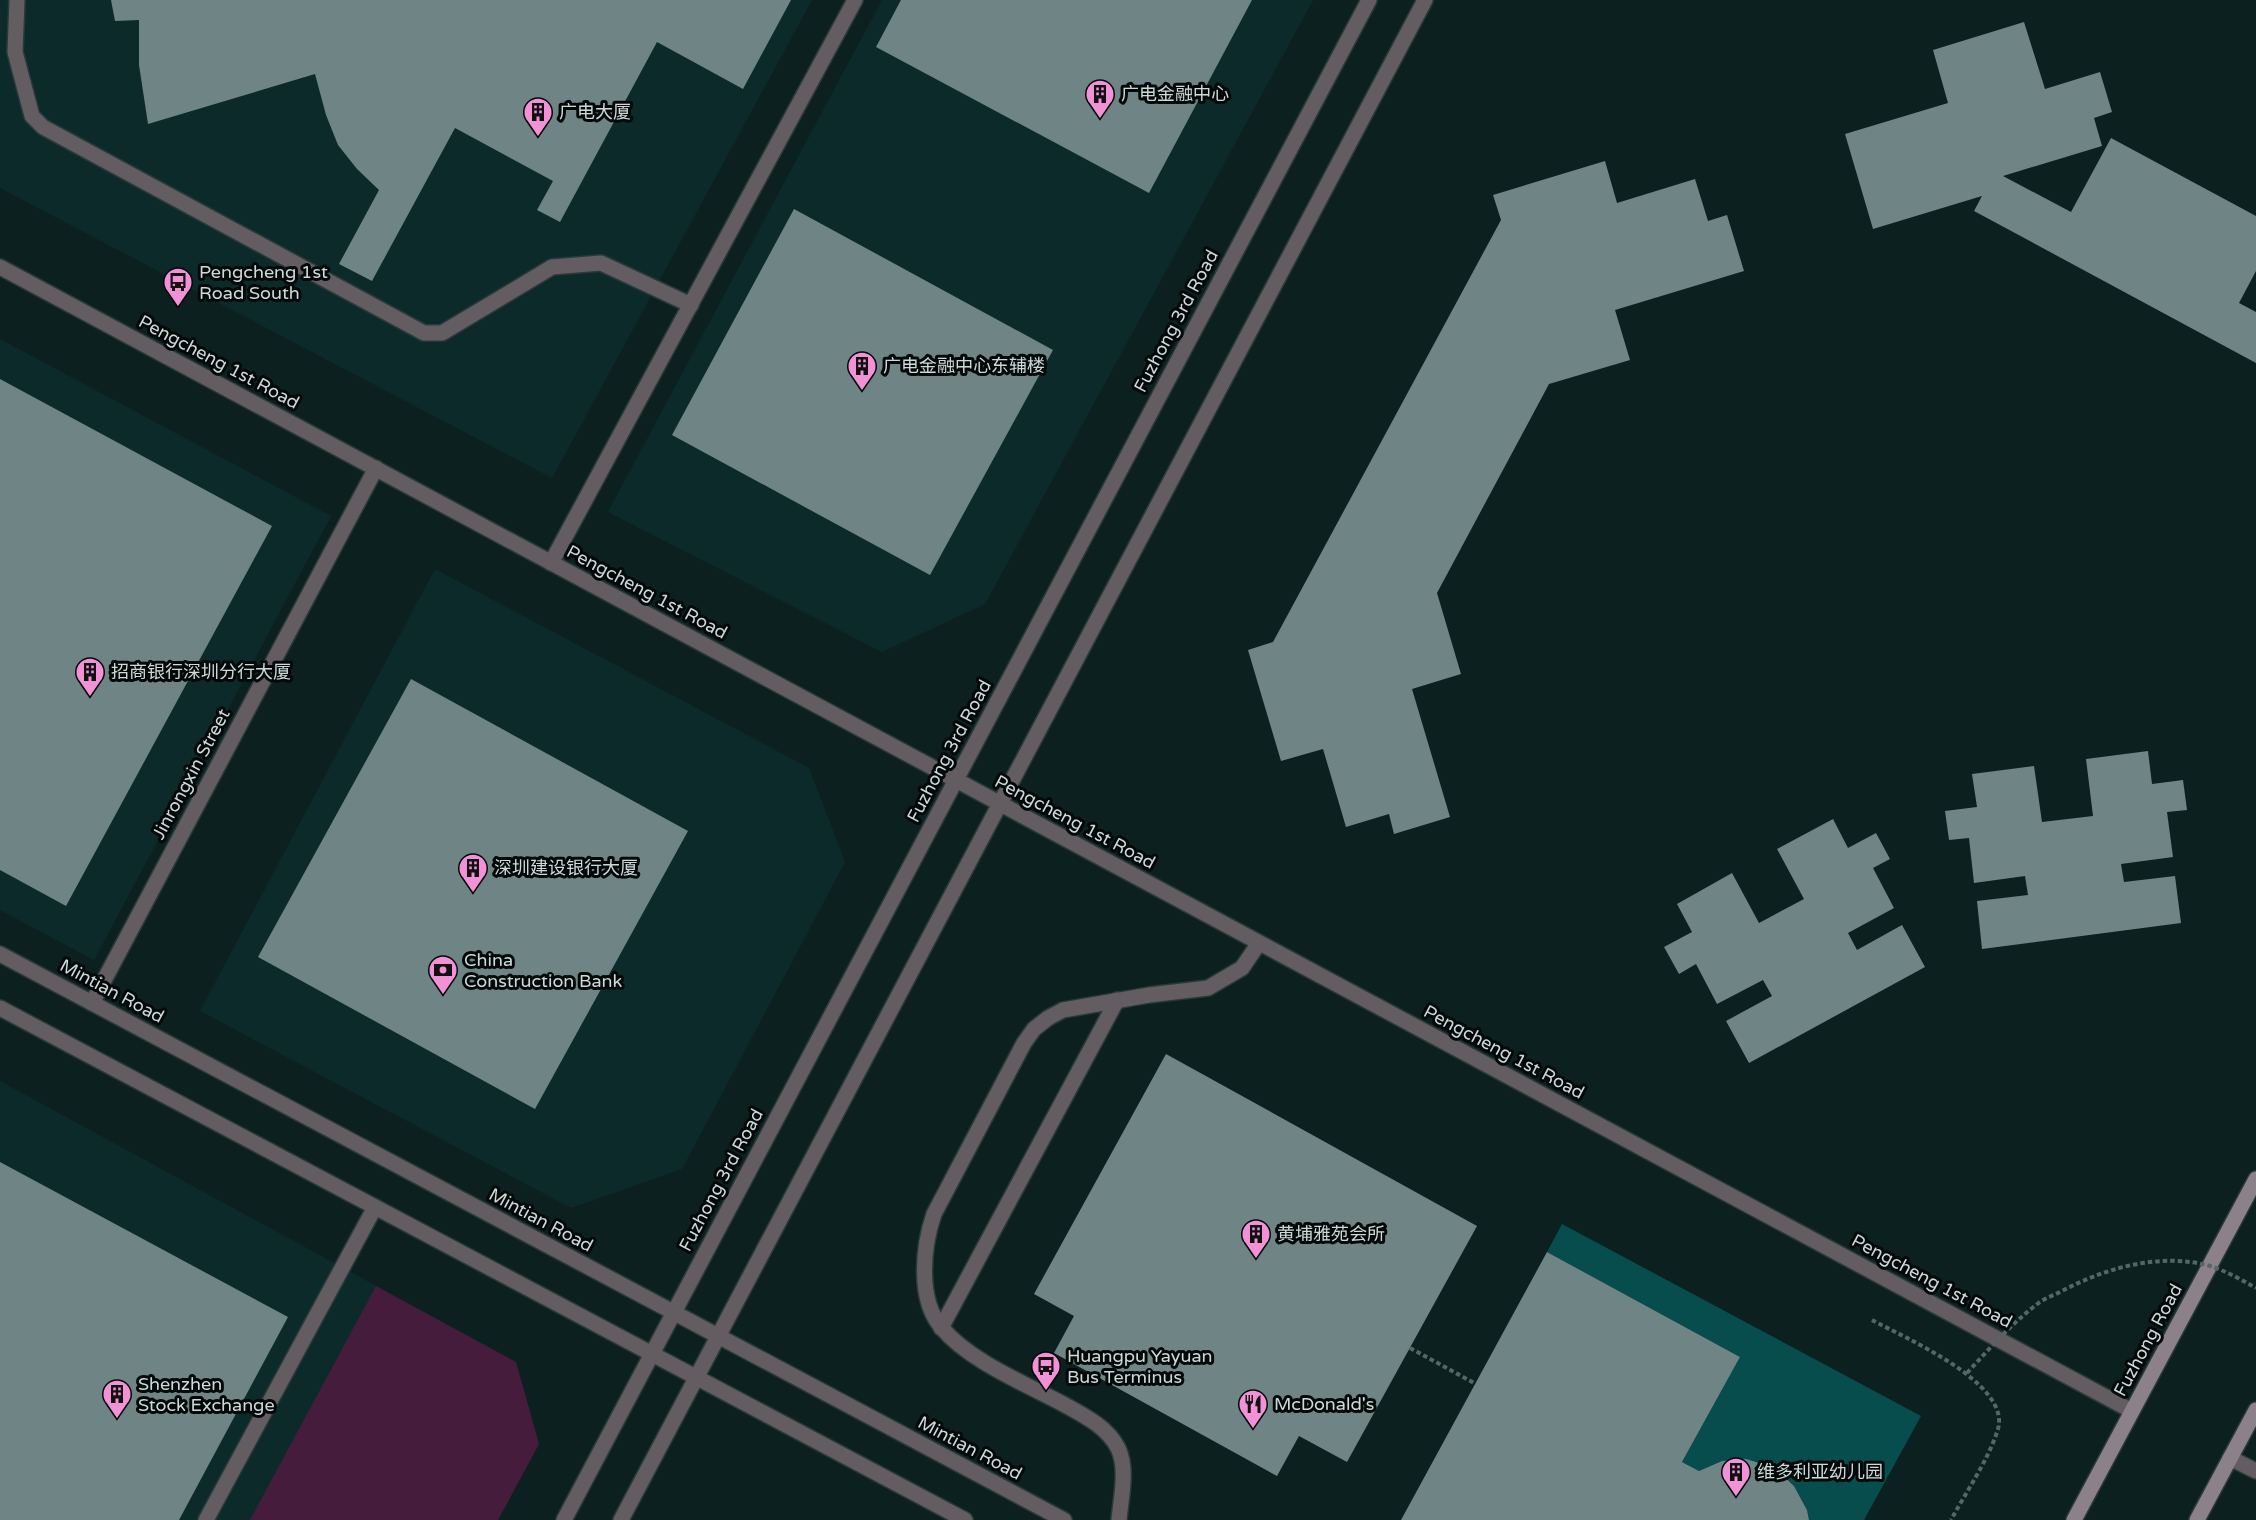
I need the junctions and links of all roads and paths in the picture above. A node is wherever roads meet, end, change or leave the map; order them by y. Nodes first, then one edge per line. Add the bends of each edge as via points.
1 (17, 0) edge
2 (855, 0) edge
3 (1369, 0) edge
4 (1425, 0) edge
5 (0, 267) edge
6 (691, 305) junction
7 (376, 468) junction
8 (551, 563) junction
9 (956, 779) junction
10 (1000, 803) junction
11 (1259, 943) junction
12 (0, 954) edge
13 (1117, 1000) junction
14 (92, 1003) junction
15 (0, 1008) edge
16 (2256, 1179) edge
17 (375, 1207) junction
18 (2256, 1288) edge
19 (673, 1312) junction
20 (1872, 1320) dead end
21 (941, 1328) junction
22 (718, 1336) junction
23 (1410, 1348) dead end
24 (652, 1353) junction
25 (1967, 1373) junction
26 (696, 1377) junction
27 (1476, 1384) dead end
28 (2256, 1410) edge
29 (2132, 1411) junction
30 (2230, 1458) junction
31 (2256, 1471) edge
32 (206, 1520) edge
33 (564, 1520) edge
34 (621, 1520) edge
35 (966, 1520) edge
36 (1064, 1520) edge
37 (1119, 1520) edge
38 (1951, 1520) edge
39 (2074, 1520) edge
40 (2197, 1520) edge

1 - 6 street via 15,52 32,116 44,127 424,333 442,333 552,267 601,263
2 - 6 street
3 - 9 street, Fuzhong 3rd Road
4 - 10 street
5 - 7 street, Pengcheng 1st Road
6 - 8 street
7 - 8 street, Pengcheng 1st Road
7 - 14 street, Jinrongxin Street
8 - 9 street, Pengcheng 1st Road
9 - 10 street, Pengcheng 1st Road
9 - 19 street, Fuzhong 3rd Road
10 - 11 street, Pengcheng 1st Road
10 - 22 street
11 - 13 street via 1242,968 1208,988
11 - 29 street, Pengcheng 1st Road
12 - 14 street, Mintian Road
13 - 21 street
13 - 21 street via 1063,1010 1035,1029 1024,1043 928,1232 927,1293
14 - 19 street, Mintian Road
15 - 17 street
16 - 29 main road, Fuzhong Road
17 - 24 street
17 - 32 street
18 - 25 path, bridge via 2211,1266 2176,1260 2109,1270 2037,1304
19 - 22 street, Mintian Road
19 - 24 street, Fuzhong 3rd Road
20 - 25 path
21 - 37 street via 969,1352 1089,1419 1110,1436 1123,1464
22 - 26 street
22 - 36 street, Mintian Road
23 - 27 path
24 - 26 street
24 - 33 street, Fuzhong 3rd Road
25 - 38 path via 1984,1388 1997,1408 1998,1428
26 - 34 street
26 - 35 street
28 - 30 main road
29 - 39 main road, Fuzhong Road
30 - 31 street
30 - 40 main road

